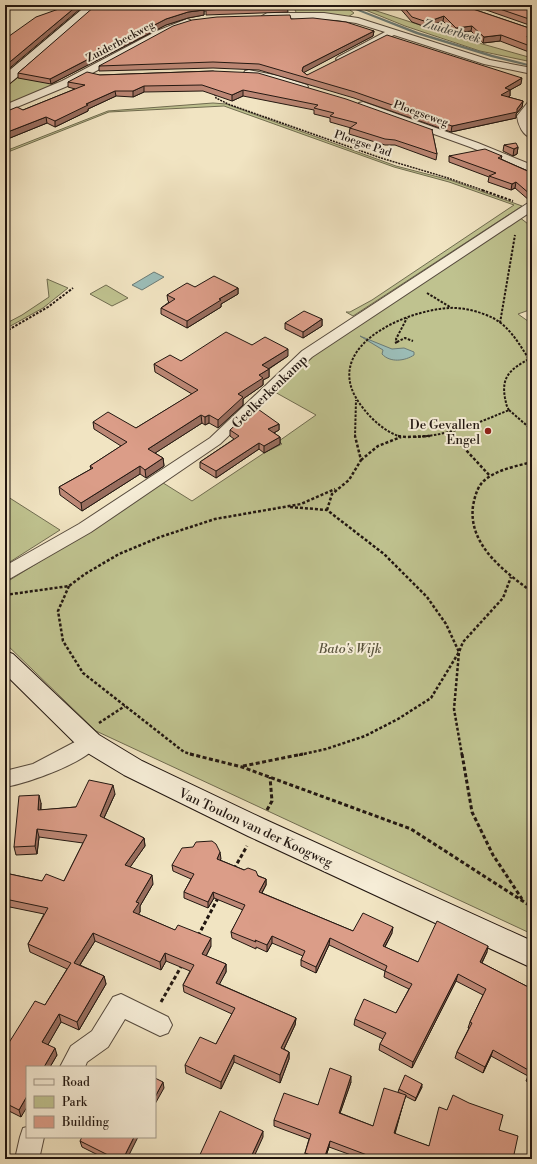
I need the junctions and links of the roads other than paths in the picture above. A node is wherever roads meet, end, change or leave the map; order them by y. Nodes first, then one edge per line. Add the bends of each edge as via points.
1 (95, 5) edge
2 (257, 17) edge
3 (196, 20) edge
4 (392, 32) junction
5 (329, 65) edge
6 (532, 71) edge
7 (240, 72) edge
8 (86, 73) junction
9 (100, 76) edge
10 (5, 80) edge
11 (314, 90) edge
12 (350, 101) edge
13 (532, 104) edge
14 (5, 109) edge
15 (532, 136) edge
16 (532, 169) edge
17 (531, 207) edge
18 (5, 574) edge
19 (5, 660) edge
20 (86, 738) junction
21 (5, 778) edge
22 (532, 955) edge
23 (155, 1023) road end
24 (73, 1066) edge
25 (32, 1138) edge
26 (29, 1159) edge

1 - 10 street
2 - 4 street via 335,17
3 - 8 street, Zuiderbeekweg via 170,28
4 - 5 street
4 - 6 street via 493,63
7 - 11 street via 259,74
8 - 9 street
8 - 14 street, Zuiderbeekweg
12 - 16 street, Ploegseweg via 474,145
13 - 15 street via 522,116 523,124
17 - 18 street, Geelkerkenkamp via 300,359 215,441 86,528
19 - 20 street, Van Toulon van der Koogweg
20 - 21 street via 51,766 21,776
20 - 22 street, Van Toulon van der Koogweg via 133,768
23 - 24 street via 122,1006 100,1039 80,1054
25 - 26 street via 27,1157

